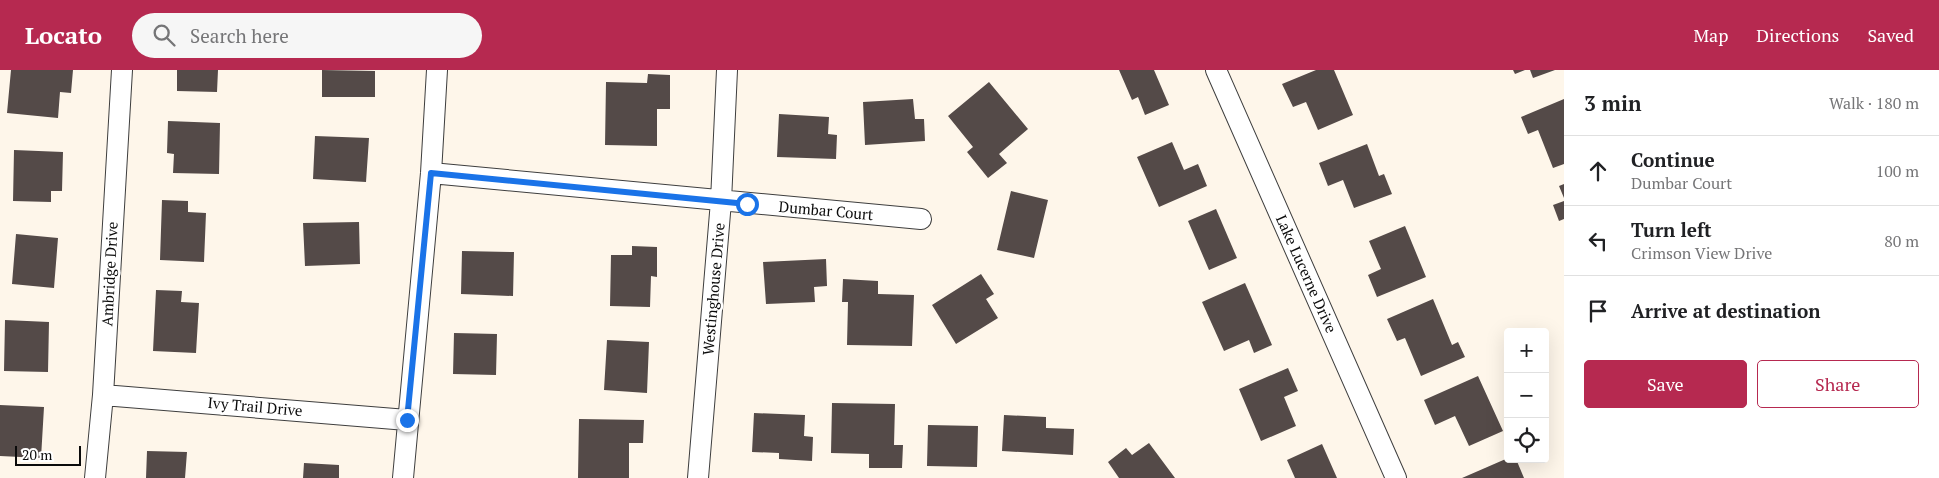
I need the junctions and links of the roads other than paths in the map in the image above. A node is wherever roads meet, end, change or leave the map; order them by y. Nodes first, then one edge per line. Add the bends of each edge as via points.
1 (122, 70) edge
2 (437, 70) edge
3 (727, 70) edge
4 (1216, 70) edge
5 (431, 173) junction
6 (721, 201) junction
7 (921, 219) dead end
8 (102, 395) junction
9 (407, 420) junction
10 (95, 478) edge
11 (403, 478) edge
12 (698, 478) edge
13 (1396, 478) edge

1 - 8 street, Ambridge Drive
2 - 5 street
3 - 6 street, Westinghouse Drive
4 - 13 street, Lake Lucerne Drive
5 - 6 street, Dumbar Court
5 - 9 street
6 - 7 street, Dumbar Court
6 - 12 street, Westinghouse Drive
8 - 9 street, Ivy Trail Drive
8 - 10 street, Ambridge Drive
9 - 11 street

